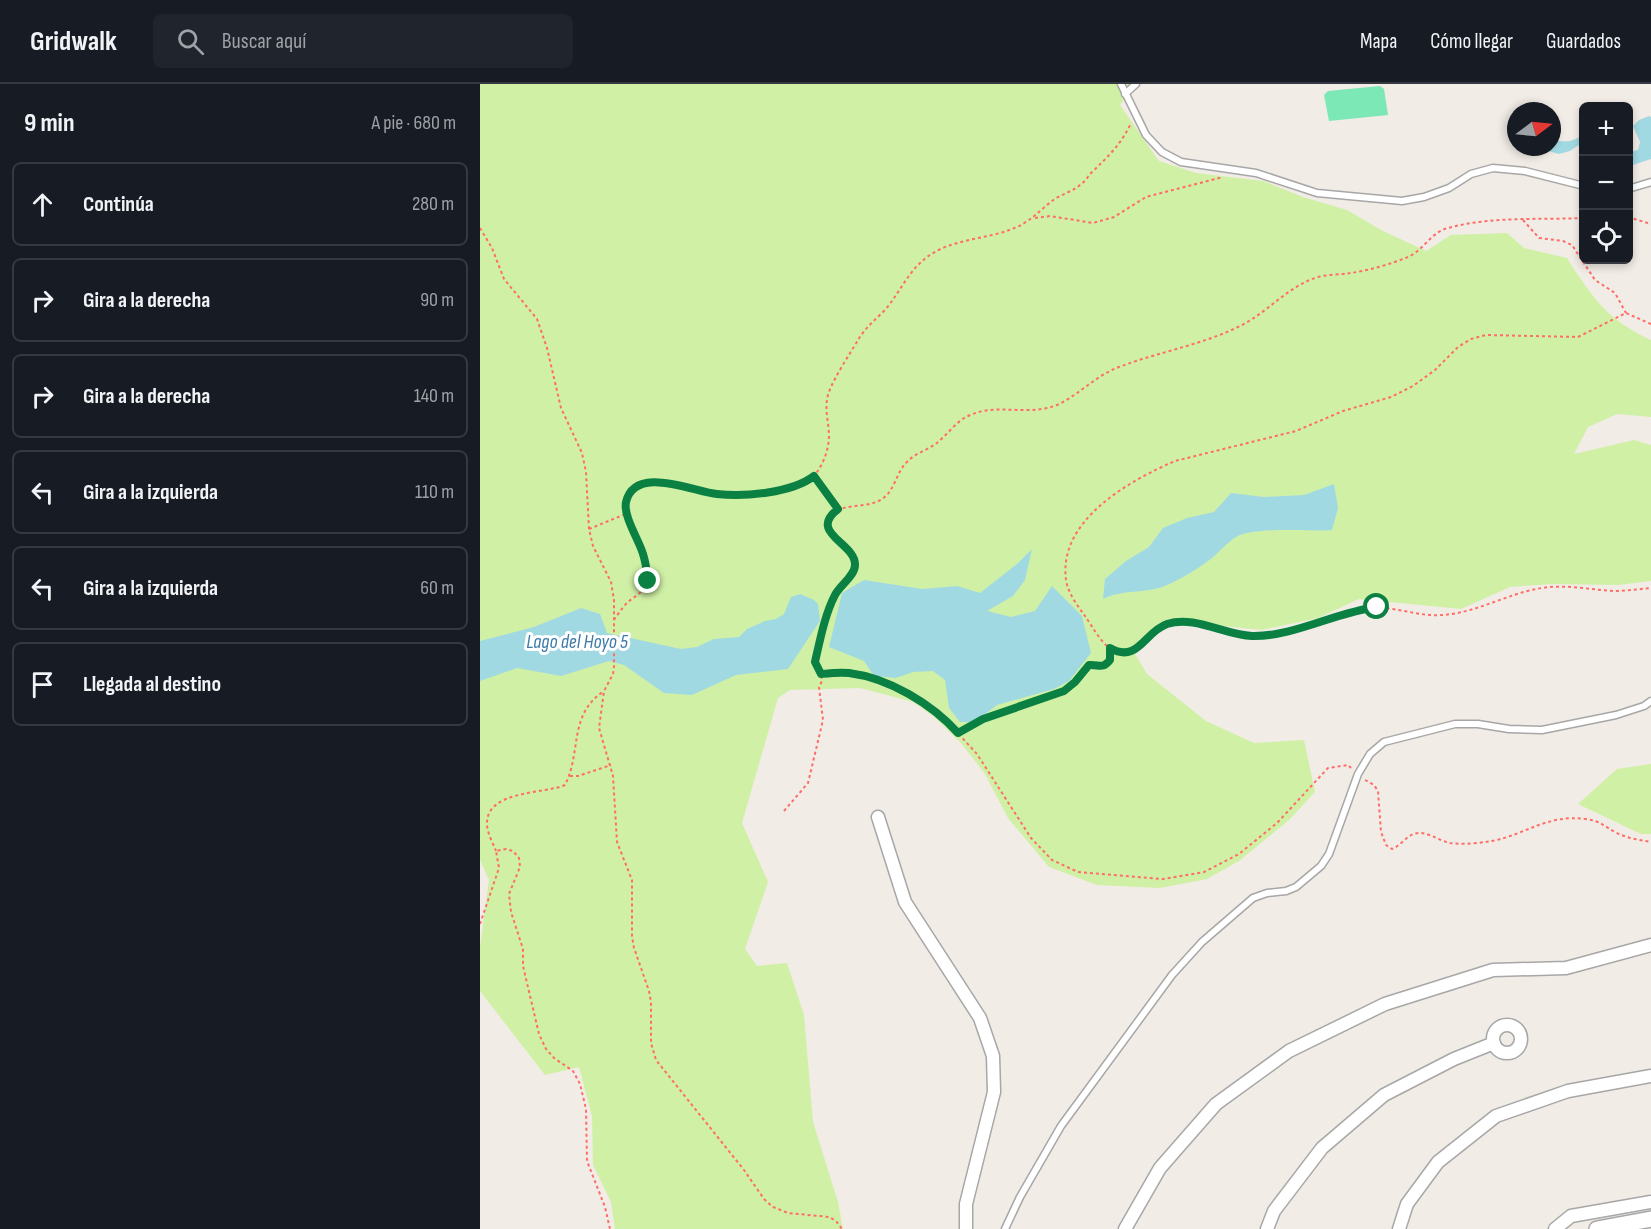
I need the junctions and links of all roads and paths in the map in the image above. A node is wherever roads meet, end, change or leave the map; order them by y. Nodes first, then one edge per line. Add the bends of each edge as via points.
1 (1120, 84) edge
2 (1136, 84) edge
3 (1125, 94) junction
4 (1135, 113) junction
5 (1240, 171) junction
6 (1651, 182) edge
7 (1579, 185) edge
8 (1633, 188) edge
9 (1033, 218) junction
10 (1579, 218) edge
11 (1633, 218) edge
12 (1523, 220) junction
13 (1651, 224) edge
14 (480, 228) edge
15 (1626, 313) junction
16 (1651, 324) edge
17 (814, 476) junction
18 (838, 509) junction
19 (628, 513) junction
20 (589, 529) junction
21 (1651, 588) edge
22 (614, 620) junction
23 (1110, 648) junction
24 (821, 674) junction
25 (604, 691) junction
26 (1651, 701) edge
27 (958, 733) junction
28 (611, 765) junction
29 (1358, 774) junction
30 (569, 776) junction
31 (784, 811) dead end
32 (878, 817) dead end
33 (1651, 842) edge
34 (496, 851) junction
35 (480, 924) edge
36 (1651, 945) edge
37 (1494, 1043) dead end
38 (1651, 1076) edge
39 (1645, 1203) edge
40 (1643, 1222) edge
41 (610, 1229) edge
42 (842, 1229) edge
43 (966, 1229) edge
44 (1005, 1229) edge
45 (1125, 1229) edge
46 (1267, 1229) edge
47 (1399, 1229) edge
48 (1555, 1229) edge
49 (1597, 1229) edge

1 - 3 lane
2 - 3 lane
3 - 4 lane
4 - 5 lane via 1146,135 1162,152 1181,162
4 - 9 path via 1113,152 1081,185 1056,198
5 - 7 lane via 1317,193 1402,201 1449,188 1471,174 1493,168 1525,171
5 - 9 path via 1146,197 1114,217 1093,223 1050,216
6 - 8 lane
9 - 17 path via 1013,229 933,253 915,266 884,310 871,321 831,386 826,400 828,449
10 - 12 path
11 - 13 path
12 - 15 path via 1539,238 1572,245 1595,280 1615,293
12 - 18 path via 1444,229 1409,256 1355,273 1318,277 1288,291 1259,316 1237,328 1119,367 1097,377 1058,405 1038,411 999,409 966,416 933,446 907,461 885,497
14 - 20 path via 504,279 530,310 542,332 561,408 582,453
15 - 16 path
15 - 23 path via 1578,337 1486,335 1471,339 1413,386 1391,397 1296,431 1175,461 1111,497 1085,519 1066,560 1066,581 1074,600
17 - 18 path
17 - 19 path via 785,489 747,494 717,494 657,482 644,484 633,490 626,503
18 - 24 path via 828,523 830,531 855,562 854,571 830,603 815,662
19 - 20 path
19 - 22 path via 643,552 648,581
20 - 22 path via 611,582
21 - 23 path via 1541,588 1464,613 1440,615 1377,607 1254,636 1190,622 1167,624 1128,653
22 - 25 path via 615,667
23 - 27 path via 1106,666 1089,665 1064,691 983,719
24 - 27 path via 850,673 906,692 943,717
24 - 31 path via 823,720 808,783
25 - 28 path via 599,728
25 - 30 path via 583,712
26 - 29 lane via 1616,715 1542,730 1455,724 1404,736 1384,742 1370,754
27 - 29 path via 977,754 1031,837 1052,860 1078,872 1117,877 1163,879 1204,872 1239,854 1277,823 1328,768 1348,765
28 - 30 path
28 - 42 path via 615,832 632,879 632,936 649,991 651,1043 656,1060 764,1199 788,1213 829,1217
29 - 33 path via 1378,791 1381,832 1386,846 1392,849 1420,833 1449,843 1469,843 1560,819 1603,823 1615,832
29 - 44 lane via 1321,866 1296,887 1253,898 1202,942 1172,975 1061,1126
30 - 34 path via 565,785 510,796 495,807 487,825
32 - 43 street via 905,902 980,1018 993,1056 994,1092 966,1204
34 - 35 path via 499,868
34 - 41 path via 513,851 519,858 520,867 508,894 539,1034 546,1049 573,1071 580,1084 586,1109 587,1161 606,1207
36 - 45 street via 1566,968 1493,970 1385,1004 1290,1051 1216,1104 1160,1168
37 - 46 street via 1384,1095 1322,1148 1274,1211
38 - 47 street via 1568,1091 1496,1116 1438,1162 1407,1204
39 - 40 street
39 - 48 street via 1571,1216
40 - 49 street

